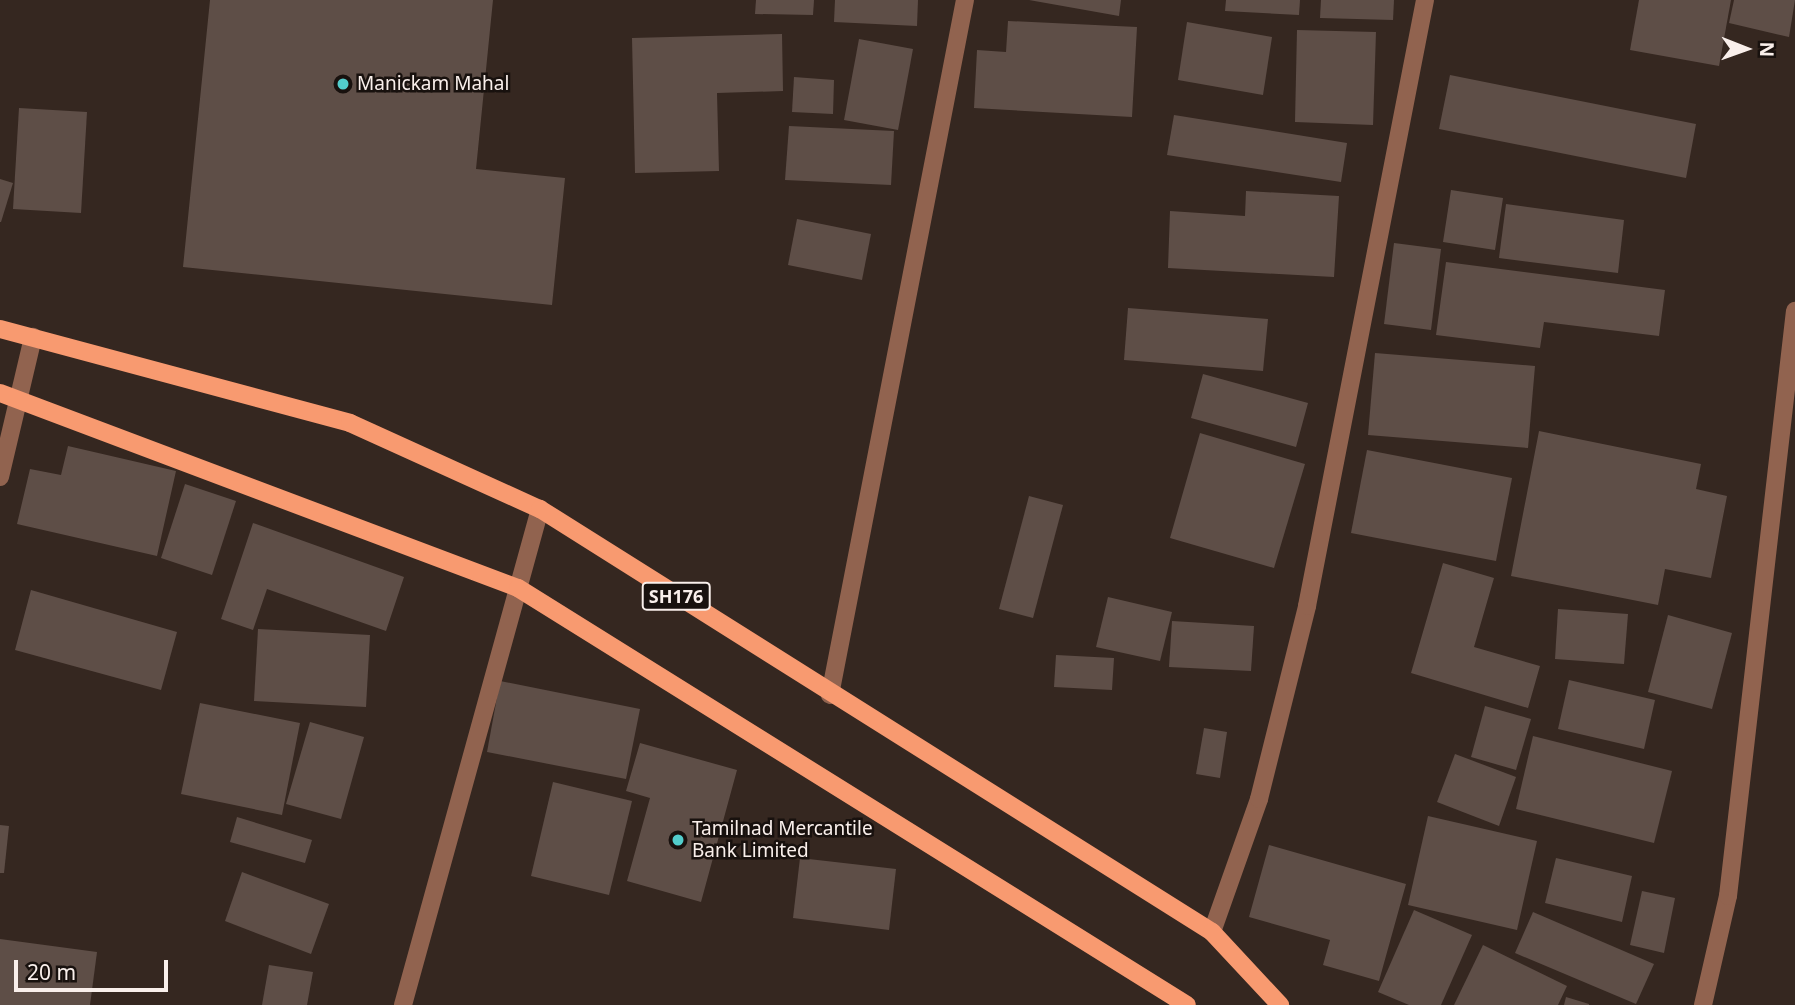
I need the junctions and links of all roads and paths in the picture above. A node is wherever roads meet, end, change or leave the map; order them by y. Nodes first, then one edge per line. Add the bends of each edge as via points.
1 (965, 0) edge
2 (1425, 0) edge
3 (1795, 311) edge
4 (0, 329) edge
5 (33, 337) junction
6 (0, 393) edge
7 (19, 397) junction
8 (0, 477) edge
9 (540, 509) junction
10 (518, 588) junction
11 (830, 695) junction
12 (1212, 932) junction
13 (403, 1005) edge
14 (1188, 1005) edge
15 (1280, 1005) edge
16 (1703, 1005) edge

1 - 11 street
2 - 12 street via 1307,606 1259,799
3 - 16 street via 1728,896
4 - 5 main road, SH176
5 - 7 street
5 - 9 main road, SH176 via 350,423
6 - 7 main road
7 - 8 street
7 - 10 main road
9 - 10 street
9 - 11 main road, SH176
10 - 13 street
10 - 14 main road
11 - 12 main road, SH176
12 - 15 main road, SH176

